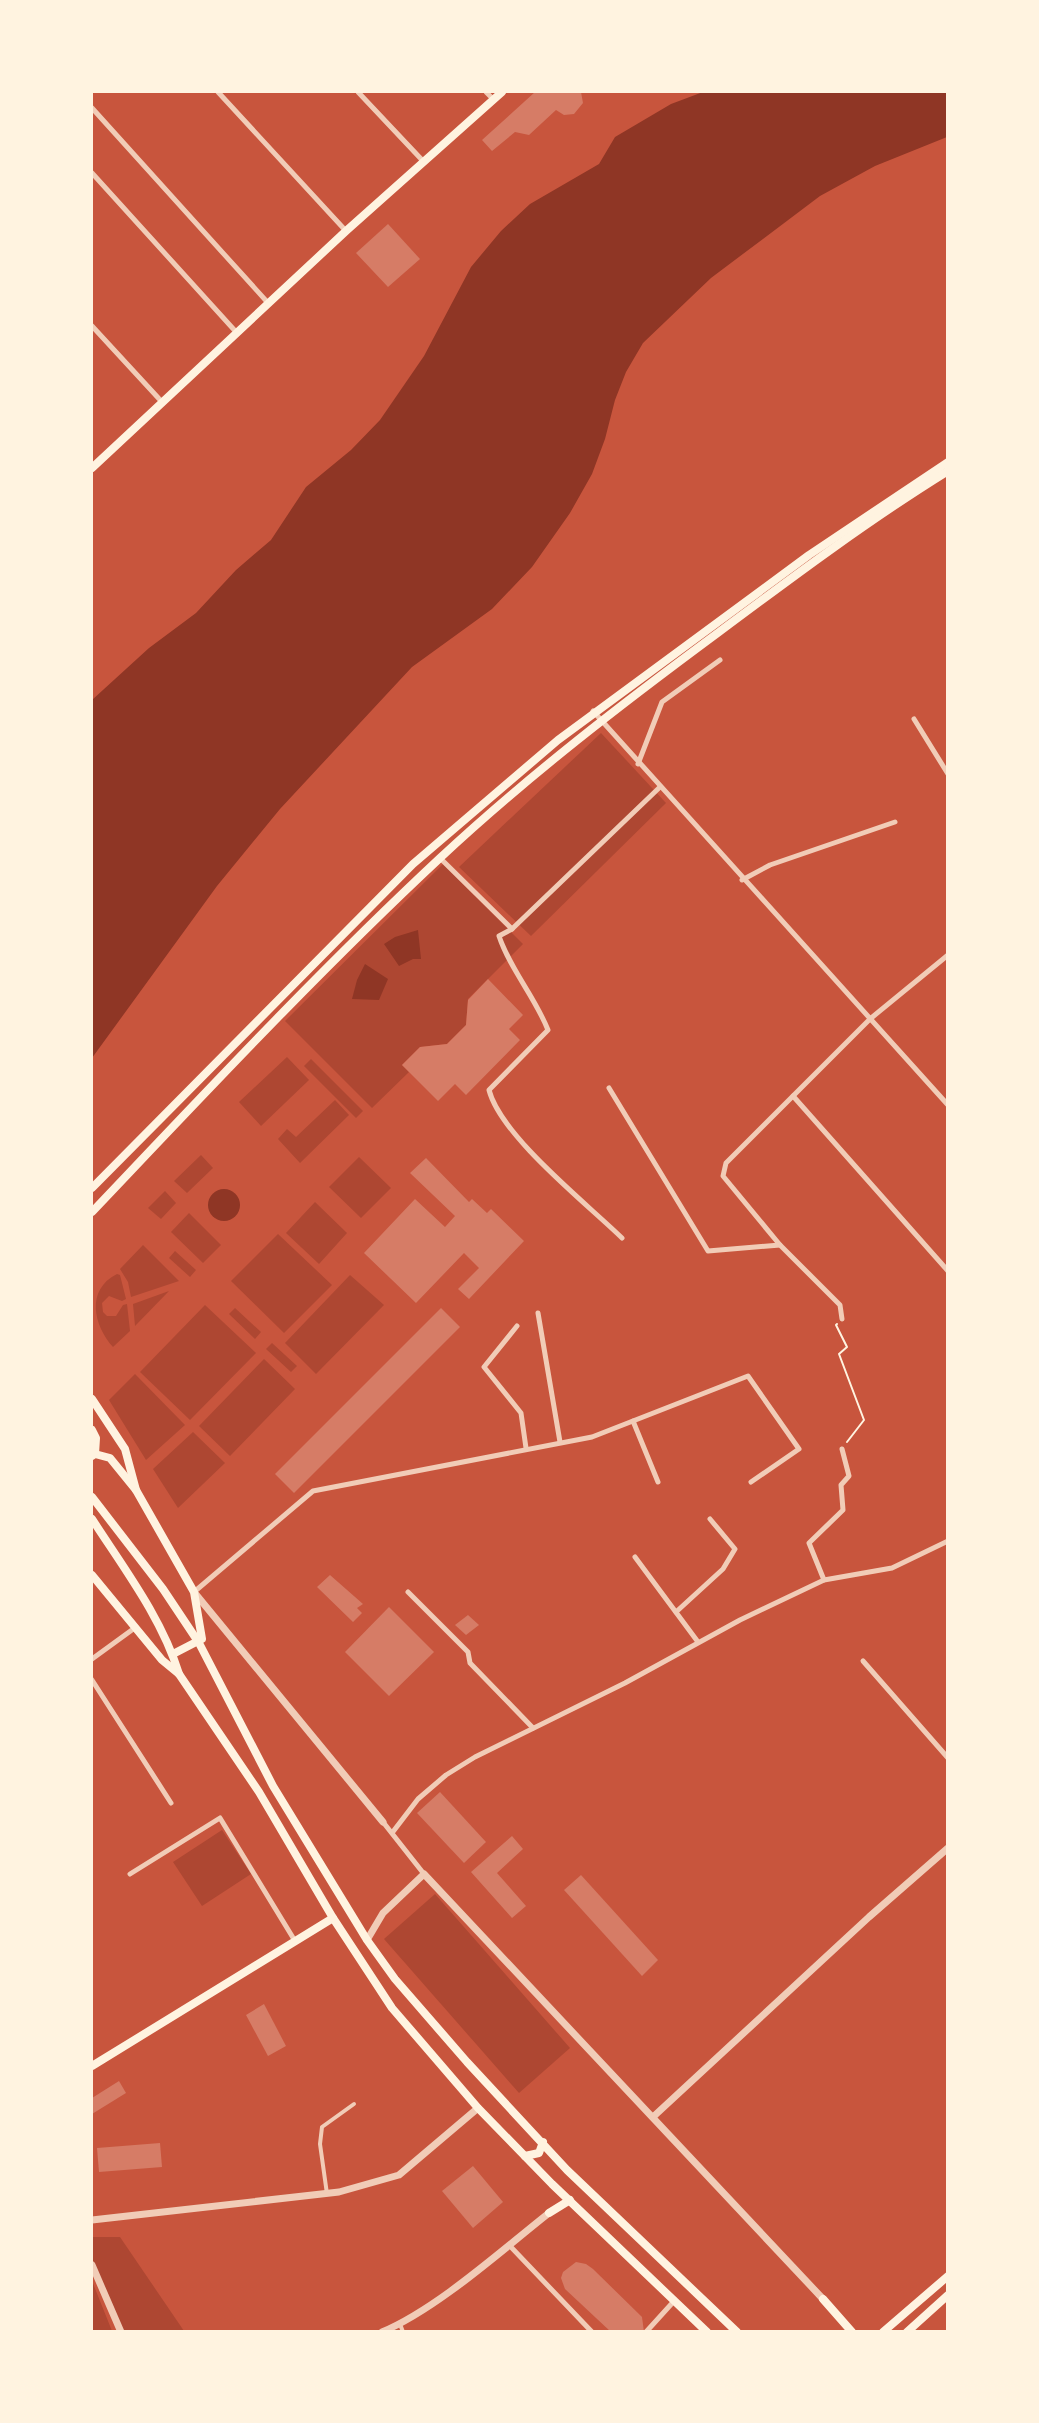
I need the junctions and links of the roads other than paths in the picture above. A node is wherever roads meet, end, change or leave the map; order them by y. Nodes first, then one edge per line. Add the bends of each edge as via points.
1 (218, 92) edge
2 (357, 92) edge
3 (486, 92) edge
4 (501, 92) edge
5 (493, 99) junction
6 (92, 108) edge
7 (423, 161) junction
8 (92, 173) edge
9 (346, 231) junction
10 (269, 304) junction
11 (92, 326) edge
12 (237, 333) junction
13 (162, 402) junction
14 (948, 462) edge
15 (92, 468) edge
16 (948, 471) edge
17 (720, 660) dead end
18 (593, 711) junction
19 (914, 719) dead end
20 (601, 720) junction
21 (638, 764) junction
22 (948, 774) edge
23 (660, 787) junction
24 (895, 822) dead end
25 (440, 858) junction
26 (742, 880) junction
27 (512, 929) junction
28 (948, 955) edge
29 (870, 1019) junction
30 (609, 1088) dead end
31 (793, 1096) junction
32 (948, 1106) edge
33 (92, 1188) edge
34 (92, 1212) edge
35 (622, 1238) dead end
36 (780, 1245) junction
37 (948, 1271) edge
38 (538, 1313) dead end
39 (842, 1319) road end
40 (517, 1326) dead end
41 (92, 1399) edge
42 (633, 1421) junction
43 (92, 1430) edge
44 (560, 1442) junction
45 (526, 1448) junction
46 (842, 1449) road end
47 (93, 1455) edge
48 (658, 1482) dead end
49 (751, 1482) dead end
50 (136, 1490) junction
51 (92, 1497) edge
52 (92, 1519) edge
53 (710, 1519) dead end
54 (948, 1541) edge
55 (635, 1557) dead end
56 (92, 1575) edge
57 (824, 1580) junction
58 (194, 1592) junction
59 (408, 1592) dead end
60 (676, 1612) junction
61 (136, 1627) junction
62 (698, 1642) junction
63 (199, 1643) junction
64 (173, 1654) junction
65 (92, 1659) edge
66 (863, 1661) dead end
67 (179, 1674) junction
68 (92, 1680) edge
69 (533, 1728) junction
70 (948, 1758) edge
71 (171, 1803) dead end
72 (383, 1822) joint
73 (392, 1833) junction
74 (948, 1848) edge
75 (130, 1874) dead end
76 (424, 1874) junction
77 (333, 1918) junction
78 (367, 1940) junction
79 (295, 1941) junction
80 (92, 2066) edge
81 (354, 2104) dead end
82 (478, 2108) junction
83 (652, 2117) junction
84 (543, 2142) junction
85 (525, 2156) junction
86 (327, 2193) junction
87 (570, 2200) junction
88 (549, 2213) joint
89 (92, 2220) edge
90 (509, 2245) junction
91 (92, 2265) edge
92 (948, 2276) edge
93 (948, 2295) edge
94 (823, 2299) joint
95 (675, 2300) junction
96 (402, 2328) edge
97 (121, 2331) edge
98 (382, 2331) edge
99 (592, 2331) edge
100 (646, 2331) edge
101 (707, 2331) edge
102 (737, 2331) edge
103 (852, 2331) edge
104 (883, 2331) edge
105 (907, 2331) edge

1 - 9 street
2 - 7 street
3 - 5 street
4 - 5 main road
5 - 7 main road
6 - 10 street
7 - 9 main road
8 - 12 street
9 - 10 main road
10 - 12 main road
11 - 13 street
12 - 13 main road
13 - 15 main road
14 - 18 main road via 809,555
16 - 20 main road via 834,547
17 - 21 street via 662,702
18 - 20 street
18 - 33 main road via 413,864
19 - 22 street
20 - 21 street
20 - 25 main road
21 - 23 street
23 - 26 street
23 - 27 street
24 - 26 street via 770,865
25 - 27 street
25 - 34 main road via 243,1053
26 - 29 street
27 - 35 street via 499,936 548,1030 489,1089 492,1100 502,1118 540,1160
28 - 29 street
29 - 31 street
29 - 32 street
30 - 36 street via 708,1251
31 - 36 street via 726,1163 723,1176
31 - 37 street
36 - 39 street via 840,1305
38 - 44 street
40 - 45 street via 484,1367 521,1413
41 - 50 main road via 125,1449
42 - 44 street via 592,1437
42 - 48 street
42 - 49 street via 748,1376 798,1449
43 - 47 main road via 96,1438
44 - 45 street
45 - 58 street via 313,1491
46 - 57 street via 849,1476 841,1485 843,1510 809,1543
47 - 50 main road via 110,1458
50 - 58 main road
51 - 63 main road
52 - 64 main road
53 - 60 street via 735,1549 723,1569
54 - 57 street via 892,1568
55 - 60 street
56 - 61 main road
57 - 62 street
58 - 63 main road via 203,1635
58 - 72 street
59 - 69 street via 468,1652 470,1663
60 - 62 street
61 - 65 street
61 - 67 main road via 162,1660
62 - 69 street
63 - 64 main road
63 - 78 main road via 273,1786
64 - 67 main road
66 - 70 street
67 - 77 main road via 258,1792
68 - 71 street
69 - 73 street via 446,1775 418,1799
72 - 73 street
73 - 76 street
74 - 83 street
75 - 79 street via 220,1818
76 - 78 street via 383,1913
76 - 83 street
77 - 79 main road
77 - 82 main road via 392,2008
78 - 84 main road via 395,1979 467,2062
79 - 80 main road
81 - 86 street via 322,2127 320,2144
82 - 85 main road
82 - 86 street via 399,2175
83 - 94 street
84 - 85 main road via 539,2153
84 - 102 main road via 567,2170
85 - 87 main road
86 - 89 street
87 - 88 main road
87 - 95 main road
88 - 90 street
90 - 96 street
90 - 99 street
91 - 97 street
92 - 104 main road
93 - 105 main road
94 - 103 main road
95 - 100 street
95 - 101 main road
96 - 98 street

